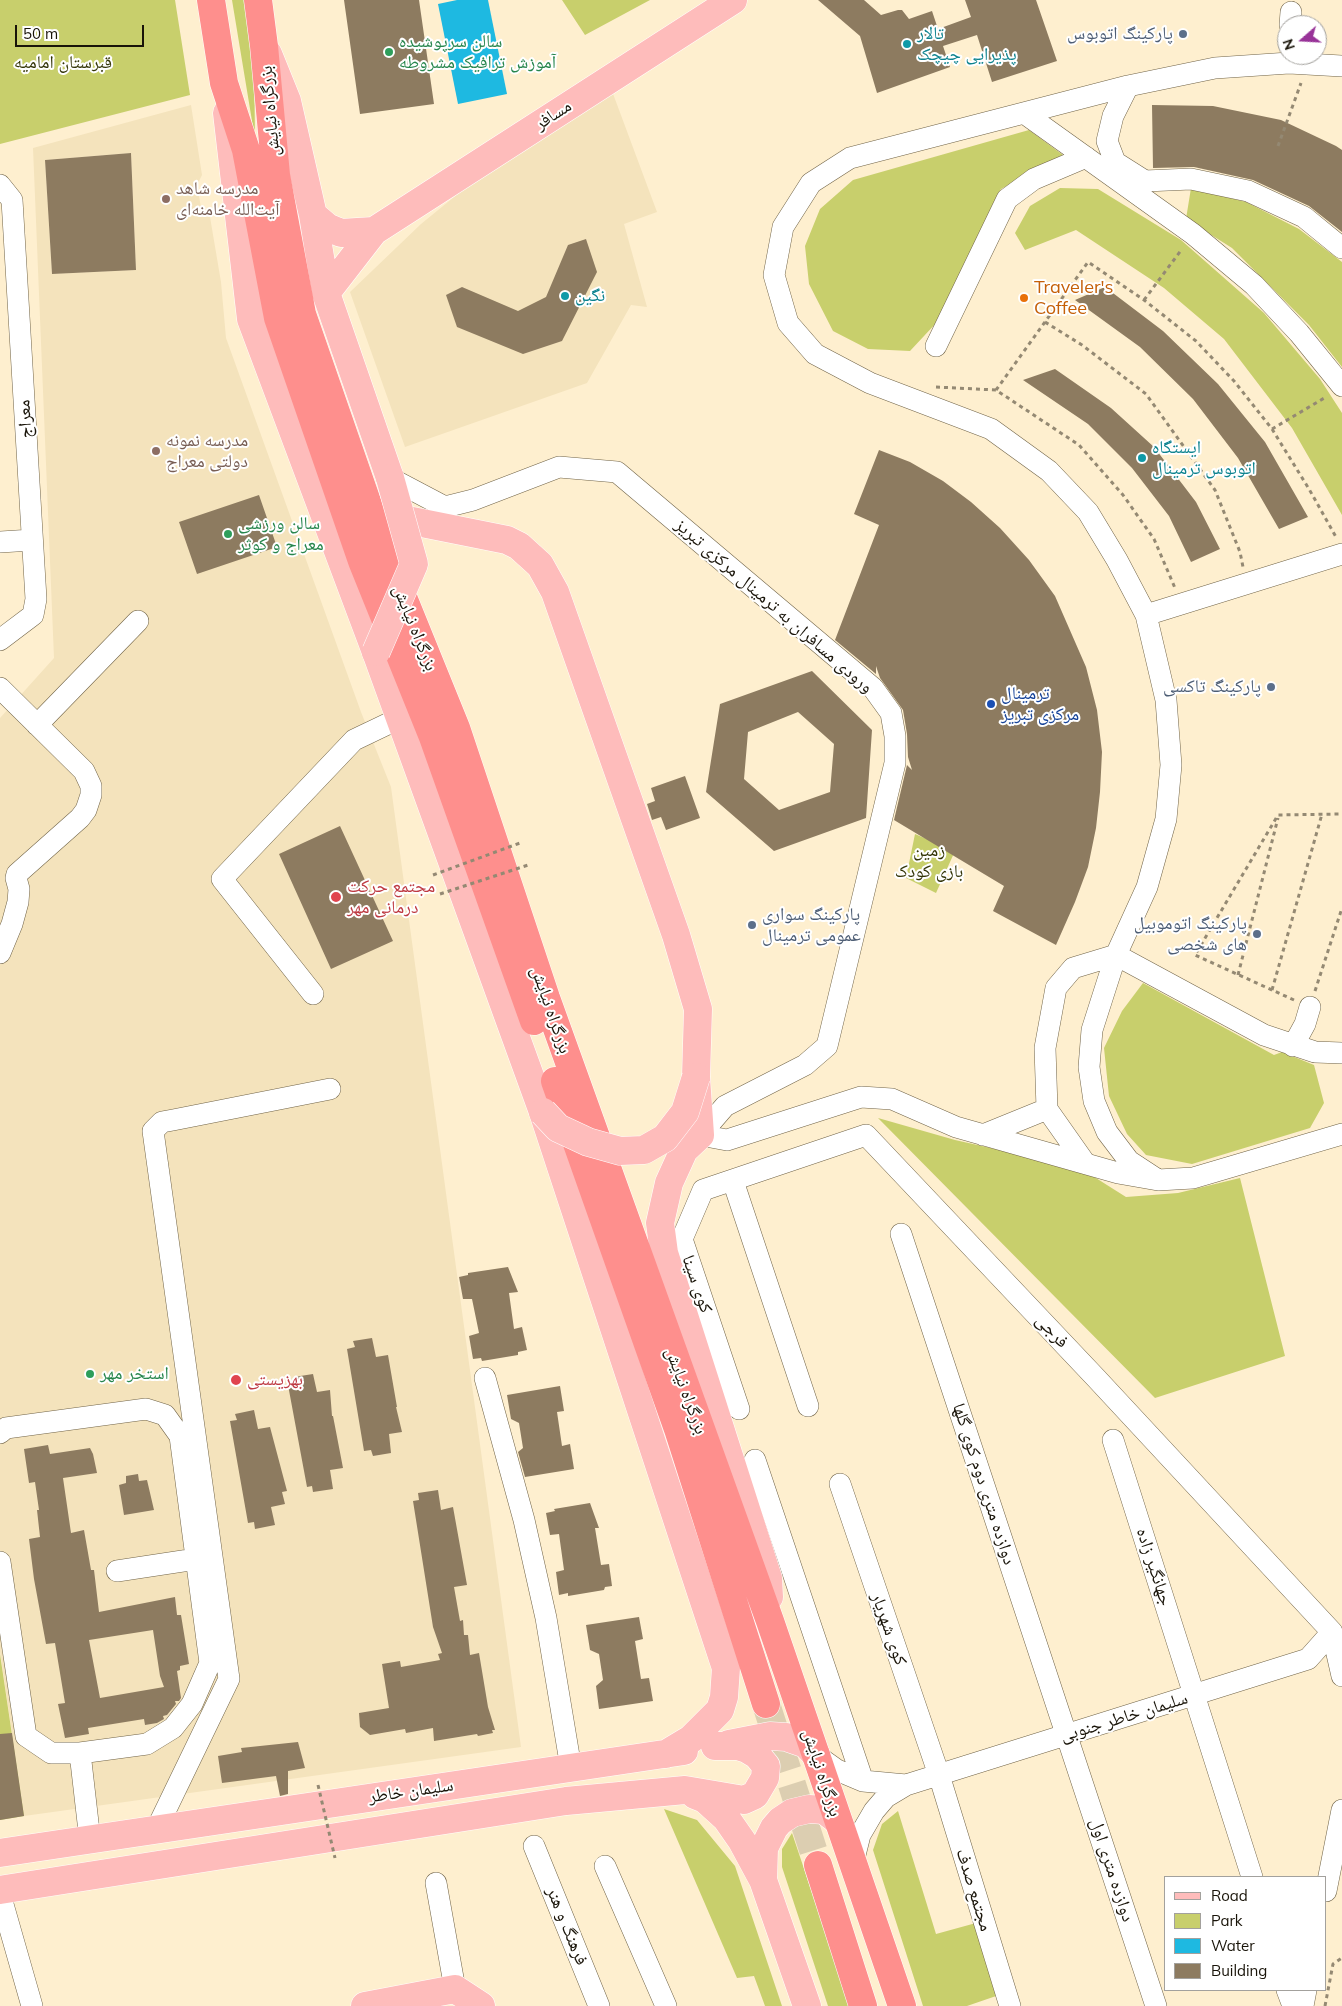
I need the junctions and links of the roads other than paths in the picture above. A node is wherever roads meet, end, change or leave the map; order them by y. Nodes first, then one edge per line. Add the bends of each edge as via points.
1 (211, 0) edge
2 (258, 0) edge
3 (732, 0) edge
4 (264, 46) junction
5 (1277, 63) edge
6 (1327, 64) edge
7 (1342, 66) edge
8 (224, 82) junction
9 (1128, 86) junction
10 (1024, 112) junction
11 (1086, 157) junction
12 (0, 185) edge
13 (313, 215) junction
14 (374, 231) junction
15 (1342, 248) edge
16 (326, 293) junction
17 (936, 346) dead end
18 (1338, 389) edge
19 (390, 478) junction
20 (402, 519) junction
21 (32, 540) junction
22 (0, 542) edge
23 (1340, 547) edge
24 (1146, 615) junction
25 (138, 621) dead end
26 (0, 640) edge
27 (376, 652) junction
28 (0, 688) edge
29 (400, 718) junction
30 (37, 725) junction
31 (0, 953) edge
32 (1116, 955) junction
33 (313, 994) dead end
34 (1310, 1007) road end
35 (1294, 1046) junction
36 (1342, 1053) edge
37 (696, 1077) junction
38 (330, 1089) dead end
39 (1046, 1108) junction
40 (543, 1112) junction
41 (1342, 1134) edge
42 (700, 1135) junction
43 (983, 1135) junction
44 (1084, 1164) junction
45 (733, 1180) junction
46 (1158, 1180) junction
47 (901, 1234) dead end
48 (485, 1378) dead end
49 (808, 1406) dead end
50 (739, 1409) dead end
51 (0, 1434) edge
52 (1113, 1440) dead end
53 (755, 1460) dead end
54 (840, 1484) dead end
55 (196, 1559) junction
56 (0, 1562) edge
57 (116, 1570) dead end
58 (770, 1621) junction
59 (1332, 1632) junction
60 (1342, 1676) edge
61 (1195, 1694) junction
62 (766, 1704) tunnel mouth
63 (1067, 1735) junction
64 (715, 1746) junction
65 (80, 1753) junction
66 (666, 1754) junction
67 (816, 1755) junction
68 (571, 1768) junction
69 (939, 1775) junction
70 (863, 1780) junction
71 (906, 1785) junction
72 (685, 1790) junction
73 (1342, 1810) edge
74 (837, 1820) junction
75 (156, 1830) junction
76 (90, 1840) junction
77 (534, 1846) dead end
78 (0, 1854) edge
79 (853, 1864) junction
80 (818, 1865) tunnel mouth
81 (605, 1866) dead end
82 (1252, 1876) edge
83 (763, 1880) junction
84 (436, 1883) dead end
85 (1327, 1887) edge
86 (0, 1890) edge
87 (0, 1894) edge
88 (455, 1989) junction
89 (1288, 1991) edge
90 (1306, 1991) edge
91 (32, 2006) edge
92 (366, 2006) edge
93 (482, 2006) edge
94 (599, 2006) edge
95 (666, 2006) edge
96 (807, 2006) edge
97 (863, 2006) edge
98 (902, 2006) edge
99 (1010, 2006) edge
100 (1156, 2006) edge
101 (1293, 2006) edge
102 (1303, 2006) edge

1 - 8 highway, بزرگراه نیایش
2 - 4 highway, بزرگراه نیایش
3 - 14 main road, مسافر
4 - 13 main road via 287,101
4 - 58 highway, بزرگراه نیایش via 276,175 302,314 383,548 456,728 550,1008
5 - 9 street via 1215,68
6 - 7 street
8 - 27 main road, بزرگراه نیایش via 251,319
8 - 62 highway, بزرگراه نیایش via 246,150 278,318 362,561 433,737 678,1429
9 - 10 street
9 - 15 street via 1113,116 1108,141 1116,162 1145,181 1191,179 1248,191 1304,217
10 - 11 street
10 - 24 street via 850,158 826,173 811,183 783,227 774,275 788,323 815,354 870,383 991,429 1048,471 1088,512
11 - 17 street via 1034,179 1007,199
11 - 18 street via 1193,234 1254,285 1299,333
12 - 21 street, معراج via 12,200
13 - 14 main road via 327,227 341,233
13 - 16 main road
14 - 16 main road
16 - 19 main road
19 - 20 main road, bridge
19 - 42 street, ورودی مسافران به ترمینال مرکزی تبریز via 445,508 559,467 617,472 873,688 891,713 895,762 826,1046 804,1065 725,1106
20 - 27 main road, bridge via 414,564
20 - 37 main road via 507,540 540,565 555,592 679,944 698,1009
21 - 22 street
21 - 26 street, معراج via 36,599 33,615
23 - 24 street via 1246,584
24 - 32 street via 1166,700 1171,765 1166,819 1147,886
25 - 30 street
27 - 29 main road, بزرگراه نیایش
28 - 30 street
29 - 33 street via 354,740 222,879
29 - 40 main road, بزرگراه نیایش
30 - 31 street via 84,771 91,786 91,795 80,818 17,874 18,902
32 - 35 street via 1264,1035
32 - 39 street via 1073,968 1056,988 1045,1048
32 - 46 street via 1092,1030 1090,1067 1094,1101 1107,1132 1129,1161
34 - 35 street
35 - 36 street via 1316,1052
37 - 40 main road, bridge via 685,1112 665,1138 644,1150 620,1151 588,1142 558,1128
37 - 42 main road
38 - 75 street via 162,1122 153,1131 229,1679
39 - 43 street
39 - 44 street
40 - 66 main road, بزرگراه نیایش via 726,1668 720,1710 691,1740
41 - 46 street via 1194,1178
42 - 43 street via 727,1140 861,1097 892,1100
42 - 58 main road via 684,1150 669,1183 660,1223 664,1253 768,1578
43 - 44 street
44 - 46 street
45 - 49 street
45 - 50 street, کوی سینا via 703,1190 682,1239
45 - 59 street, فرجی via 866,1135
47 - 63 street, دوازده متری دوم کوی گلها
48 - 68 street via 524,1520 546,1618
51 - 55 street via 6,1428 146,1409 165,1415 180,1436
52 - 61 street, جهانگیر زاده
53 - 70 street
54 - 69 street, کوی شهریار
55 - 57 street
55 - 65 street via 210,1662 192,1704 173,1728 147,1744
56 - 65 street via 26,1736 51,1753
58 - 67 highway, بزرگراه نیایش
59 - 60 street
59 - 61 street, سلیمان خاطر جنوبی via 1308,1659
61 - 63 street, سلیمان خاطر جنوبی
61 - 82 street, جهانگیر زاده
63 - 69 street, سلیمان خاطر جنوبی
63 - 100 street, دوازده متری اول
64 - 66 main road, سلیمان خاطر
64 - 67 main road, سلیمان خاطر via 770,1736 786,1737 806,1744
64 - 72 main road, سلیمان خاطر via 738,1746 757,1755 766,1766 760,1788 744,1800
65 - 76 street
66 - 68 main road, سلیمان خاطر
67 - 70 street, سلیمان خاطر جنوبی via 837,1770
67 - 74 highway, بزرگراه نیایش
68 - 75 main road, سلیمان خاطر
69 - 71 street, سلیمان خاطر جنوبی
69 - 99 street, مجتمع صدف
70 - 71 street, سلیمان خاطر جنوبی
71 - 79 street, سلیمان خاطر جنوبی via 886,1797 874,1811 860,1835
72 - 83 main road via 705,1799 726,1818
72 - 86 main road, سلیمان خاطر via 566,1801
73 - 85 street
74 - 79 highway, بزرگراه نیایش
74 - 83 main road via 824,1810 809,1808 780,1821 764,1848
75 - 76 main road, سلیمان خاطر
76 - 78 main road, سلیمان خاطر
77 - 94 street, فرهنگ و هنر
79 - 98 highway, بزرگراه نیایش
80 - 97 highway
81 - 95 street
83 - 96 main road
84 - 88 street
87 - 91 street
88 - 92 main road
88 - 93 main road
89 - 101 street
90 - 102 street

